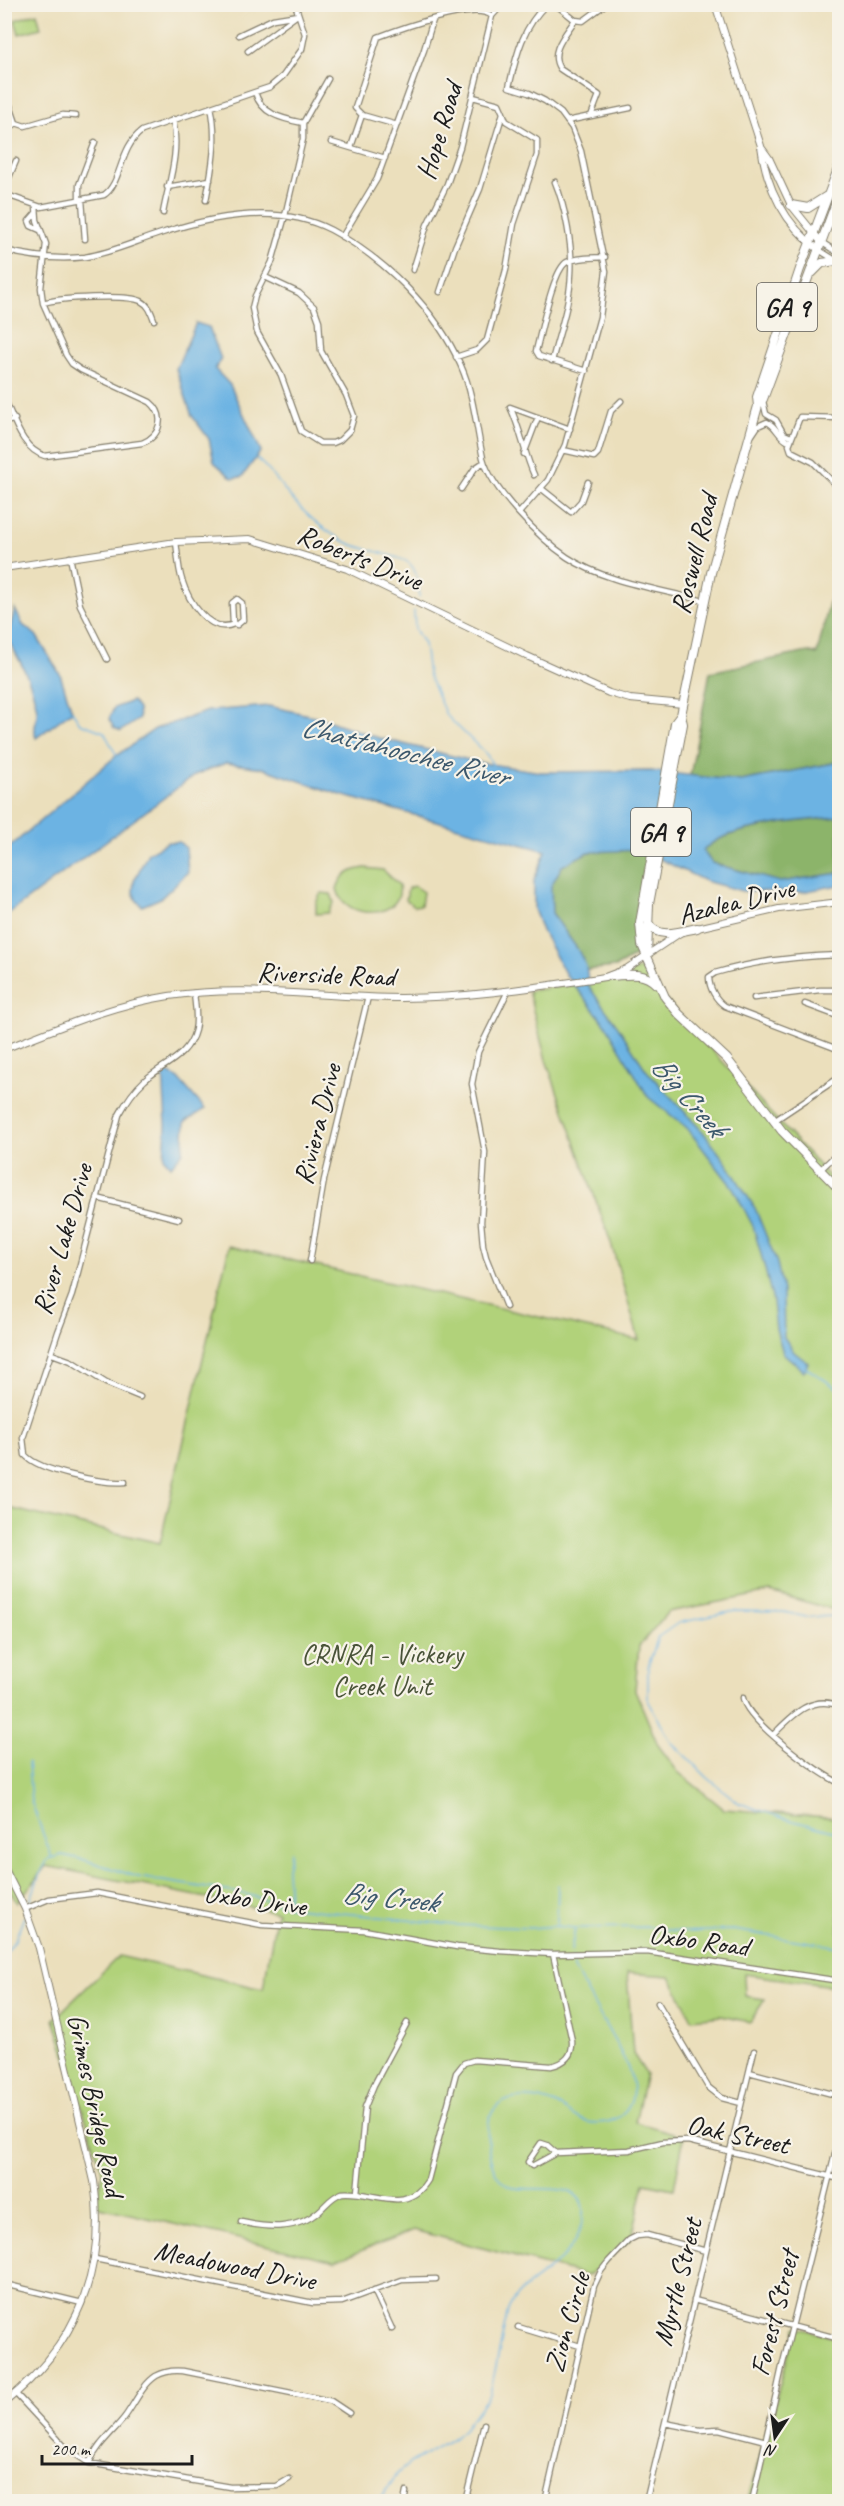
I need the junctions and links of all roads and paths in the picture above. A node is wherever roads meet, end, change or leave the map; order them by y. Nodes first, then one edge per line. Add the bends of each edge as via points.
1 (295, 4) edge
2 (503, 4) edge
3 (547, 4) edge
4 (555, 4) edge
5 (606, 4) edge
6 (715, 4) edge
7 (298, 15) junction
8 (492, 16) junction
9 (433, 20) junction
10 (575, 20) junction
11 (238, 35) dead end
12 (248, 51) dead end
13 (328, 80) dead end
14 (255, 92) junction
15 (4, 95) edge
16 (473, 97) junction
17 (211, 107) junction
18 (630, 108) dead end
19 (502, 112) junction
20 (362, 115) junction
21 (76, 116) dead end
22 (591, 116) junction
23 (173, 119) junction
24 (567, 121) junction
25 (16, 123) junction
26 (303, 123) junction
27 (397, 125) junction
28 (4, 134) edge
29 (95, 142) dead end
30 (331, 142) dead end
31 (761, 146) junction
32 (351, 147) junction
33 (384, 158) junction
34 (16, 161) dead end
35 (840, 164) edge
36 (210, 180) junction
37 (555, 182) dead end
38 (167, 187) junction
39 (4, 189) edge
40 (840, 192) edge
41 (4, 194) edge
42 (828, 195) junction
43 (80, 200) junction
44 (206, 200) dead end
45 (36, 206) junction
46 (791, 206) junction
47 (163, 213) dead end
48 (285, 216) junction
49 (813, 233) junction
50 (342, 237) junction
51 (85, 239) dead end
52 (810, 243) junction
53 (820, 246) junction
54 (4, 250) edge
55 (604, 257) junction
56 (45, 258) junction
57 (838, 259) edge
58 (571, 260) junction
59 (413, 270) dead end
60 (809, 276) junction
61 (265, 277) junction
62 (440, 292) dead end
63 (43, 303) junction
64 (154, 320) dead end
65 (456, 357) junction
66 (552, 361) junction
67 (586, 371) junction
68 (4, 398) edge
69 (621, 401) dead end
70 (760, 403) junction
71 (538, 417) junction
72 (840, 418) edge
73 (15, 419) junction
74 (4, 423) edge
75 (570, 429) junction
76 (790, 439) junction
77 (747, 442) junction
78 (563, 450) junction
79 (524, 454) junction
80 (484, 462) junction
81 (534, 475) dead end
82 (588, 482) dead end
83 (461, 489) dead end
84 (542, 489) junction
85 (840, 489) edge
86 (520, 512) junction
87 (176, 542) junction
88 (70, 558) junction
89 (4, 568) edge
90 (704, 601) junction
91 (234, 624) junction
92 (107, 659) dead end
93 (683, 704) junction
94 (646, 902) junction
95 (840, 902) edge
96 (648, 920) junction
97 (697, 928) junction
98 (647, 955) junction
99 (840, 955) edge
100 (612, 976) junction
101 (660, 989) junction
102 (840, 990) edge
103 (508, 991) junction
104 (194, 993) junction
105 (368, 997) junction
106 (754, 998) dead end
107 (805, 1004) dead end
108 (840, 1017) edge
109 (4, 1049) edge
110 (840, 1050) edge
111 (840, 1077) edge
112 (774, 1121) junction
113 (840, 1151) edge
114 (820, 1171) junction
115 (840, 1191) edge
116 (97, 1198) junction
117 (179, 1219) dead end
118 (310, 1261) dead end
119 (506, 1307) dead end
120 (52, 1354) junction
121 (140, 1397) dead end
122 (124, 1482) dead end
123 (743, 1698) dead end
124 (840, 1706) edge
125 (774, 1735) junction
126 (840, 1783) edge
127 (4, 1867) edge
128 (26, 1909) junction
129 (553, 1954) junction
130 (840, 1981) edge
131 (658, 2004) dead end
132 (407, 2023) dead end
133 (754, 2050) dead end
134 (749, 2072) junction
135 (840, 2096) edge
136 (741, 2103) junction
137 (840, 2134) edge
138 (730, 2150) junction
139 (556, 2153) junction
140 (829, 2176) junction
141 (840, 2179) edge
142 (357, 2193) junction
143 (241, 2222) dead end
144 (706, 2251) junction
145 (95, 2259) junction
146 (436, 2279) dead end
147 (4, 2284) edge
148 (374, 2290) junction
149 (694, 2300) junction
150 (82, 2303) junction
151 (793, 2326) junction
152 (518, 2327) dead end
153 (392, 2330) dead end
154 (839, 2339) edge
155 (580, 2346) junction
156 (16, 2394) junction
157 (4, 2403) edge
158 (349, 2413) dead end
159 (664, 2423) junction
160 (484, 2424) dead end
161 (766, 2441) junction
162 (89, 2463) junction
163 (288, 2479) dead end
164 (406, 2492) dead end
165 (404, 2502) edge
166 (465, 2502) edge
167 (545, 2502) edge
168 (646, 2502) edge
169 (752, 2502) edge

1 - 7 street
2 - 8 street, Hope Road
3 - 24 street via 521,40 509,87 545,101
4 - 10 street
5 - 10 street via 583,21
6 - 31 street
7 - 11 street via 273,19
7 - 12 street
7 - 14 street via 305,34 302,49 283,76 270,87
8 - 9 street via 486,12 465,13
8 - 16 street, Hope Road
9 - 20 street via 378,37 355,103
9 - 27 street
10 - 22 street via 554,57 560,69 599,95
13 - 26 street
14 - 17 street
14 - 26 street via 271,114
15 - 25 street
16 - 19 street via 499,104
16 - 59 street, Hope Road via 447,184 427,225
17 - 23 street
17 - 36 street via 215,124
18 - 22 street
19 - 62 street via 480,189
19 - 65 street via 506,121 537,140 537,155 514,224 487,340 477,350
20 - 27 street
20 - 32 street
21 - 25 street via 25,126
22 - 24 street
23 - 38 street via 176,157
23 - 43 street via 134,137 108,192
24 - 55 street via 581,151
25 - 28 street
26 - 48 street via 303,139
27 - 33 street
29 - 43 street via 79,185
30 - 32 street
31 - 46 street
31 - 52 street via 764,168 779,204
32 - 33 street
33 - 50 street via 377,179
34 - 39 street
35 - 42 main road, Roswell Road / GA 9
36 - 38 street
36 - 44 street
37 - 58 street
38 - 47 street
40 - 53 main road, Roswell Road / GA 9
41 - 45 street
42 - 46 main road via 808,208
42 - 49 main road, Roswell Road / GA 9
43 - 45 street
43 - 51 street
45 - 56 street via 36,213 28,221 40,230 46,244
46 - 49 street
48 - 50 street via 318,224
48 - 56 street via 199,222 102,254
48 - 61 street
49 - 52 main road, Roswell Road / GA 9
49 - 53 street
50 - 65 street via 404,285 434,321
52 - 53 street
52 - 70 main road, Roswell Road / GA 9 via 760,389
53 - 57 street
53 - 60 main road, Roswell Road / GA 9
54 - 56 street
55 - 58 street
55 - 67 street via 604,301
56 - 63 street
57 - 60 main road via 822,263
58 - 66 street via 569,290
58 - 66 street via 560,270 536,351
60 - 70 main road, Roswell Road / GA 9
61 - 61 street via 252,308 257,332 281,375 301,431 313,440 333,443 350,430 354,416 321,351 317,314 310,301
63 - 64 street via 132,299 147,305
63 - 73 street via 72,364 150,402 158,411 160,423 154,436 142,443 51,456 31,449
65 - 80 street via 468,386
66 - 67 street
67 - 75 street
68 - 73 street
69 - 78 street via 611,411 594,457
70 - 76 street
70 - 77 main road, Roswell Road / GA 9
71 - 75 street
71 - 79 street
71 - 79 street via 510,406
72 - 76 street via 800,417
73 - 74 street
75 - 78 street
76 - 77 street via 779,437 767,422 758,426
76 - 85 street via 791,451 813,462
77 - 90 main road, Roswell Road / GA 9
78 - 84 street
79 - 81 street
80 - 83 street
80 - 86 street via 497,488
82 - 84 street via 581,501 571,512
84 - 86 street
86 - 90 street via 551,545 579,564 618,579
87 - 88 street, Roberts Drive
87 - 91 street via 182,579 194,604 213,623
87 - 93 street, Roberts Drive via 250,539 324,561 609,693
88 - 89 street, Roberts Drive
88 - 92 street via 80,605
90 - 93 main road, Roswell Road / GA 9
91 - 91 street via 232,603 237,599 242,603 243,620
93 - 94 main road, Roswell Road / GA 9 via 675,723
94 - 96 main road, GA 9
94 - 98 main road, GA 9 via 640,933
95 - 97 street, Azalea Drive via 779,909
96 - 97 main road via 652,930 660,933
96 - 98 main road, GA 9
97 - 98 street, Azalea Drive via 674,936
98 - 100 street, Riverside Road
98 - 101 main road, GA 9
99 - 110 street via 762,961 715,973 709,981 725,1006
100 - 101 main road via 644,975
100 - 103 street, Riverside Road
101 - 112 main road, GA 9 via 679,1014 727,1059
102 - 106 street
103 - 105 street, Riverside Road via 457,997
103 - 119 street via 478,1052 472,1084 485,1152 483,1245
104 - 105 street, Riverside Road
104 - 109 street, Riverside Road via 111,1009
104 - 116 street, River Lake Drive via 196,1021 191,1040 180,1056 145,1080 125,1103 115,1126
105 - 118 street, Riviera Drive via 324,1180
107 - 108 street
111 - 112 street
112 - 114 main road, GA 9
113 - 114 street
114 - 115 main road, GA 9
116 - 117 street
116 - 120 street, River Lake Drive
120 - 121 street
120 - 122 street, River Lake Drive via 23,1438 25,1455 38,1466 106,1482
123 - 125 street via 747,1709
124 - 125 street via 823,1702 804,1707
125 - 126 street
127 - 128 street, Grimes Bridge Road
128 - 129 street, Oxbo Drive via 49,1899 97,1893 262,1925 364,1930 457,1947
128 - 145 street, Grimes Bridge Road via 94,2181 98,2220
129 - 130 street, Oxbo Road via 647,1952
129 - 142 street via 573,2041 567,2059 551,2066 474,2060 464,2063 456,2073 425,2185 416,2194 398,2200
131 - 136 street via 708,2087 722,2098
132 - 142 street via 365,2107
133 - 134 street, Myrtle Street
134 - 135 street
134 - 136 street, Myrtle Street
136 - 138 street, Myrtle Street
137 - 140 street, Forest Street
138 - 139 street, Oak Street via 679,2140 629,2150
138 - 140 street, Oak Street
138 - 144 street, Myrtle Street
139 - 139 street, Oak Street via 541,2143 528,2162 532,2166
140 - 141 street, Oak Street
140 - 151 street, Forest Street
142 - 143 street via 337,2194 311,2218 293,2225 273,2228
144 - 149 street, Myrtle Street
144 - 155 street, Zion Circle via 647,2235 629,2240 597,2278
145 - 148 street, Meadowood Drive via 313,2303 342,2302
145 - 150 street, Grimes Bridge Road
146 - 148 street, Meadowood Drive via 402,2280
147 - 150 street
148 - 153 street
149 - 151 street
149 - 159 street, Myrtle Street
150 - 156 street, Grimes Bridge Road via 57,2349
151 - 154 street
151 - 161 street, Forest Street
152 - 155 street
155 - 167 street, Zion Circle
156 - 157 street, Grimes Bridge Road
156 - 162 street via 66,2448
158 - 162 street via 332,2401 168,2371 148,2383
159 - 161 street via 700,2430 719,2429
159 - 168 street, Myrtle Street
160 - 166 street
161 - 169 street, Forest Street
162 - 163 street via 230,2487 277,2486
164 - 165 street

